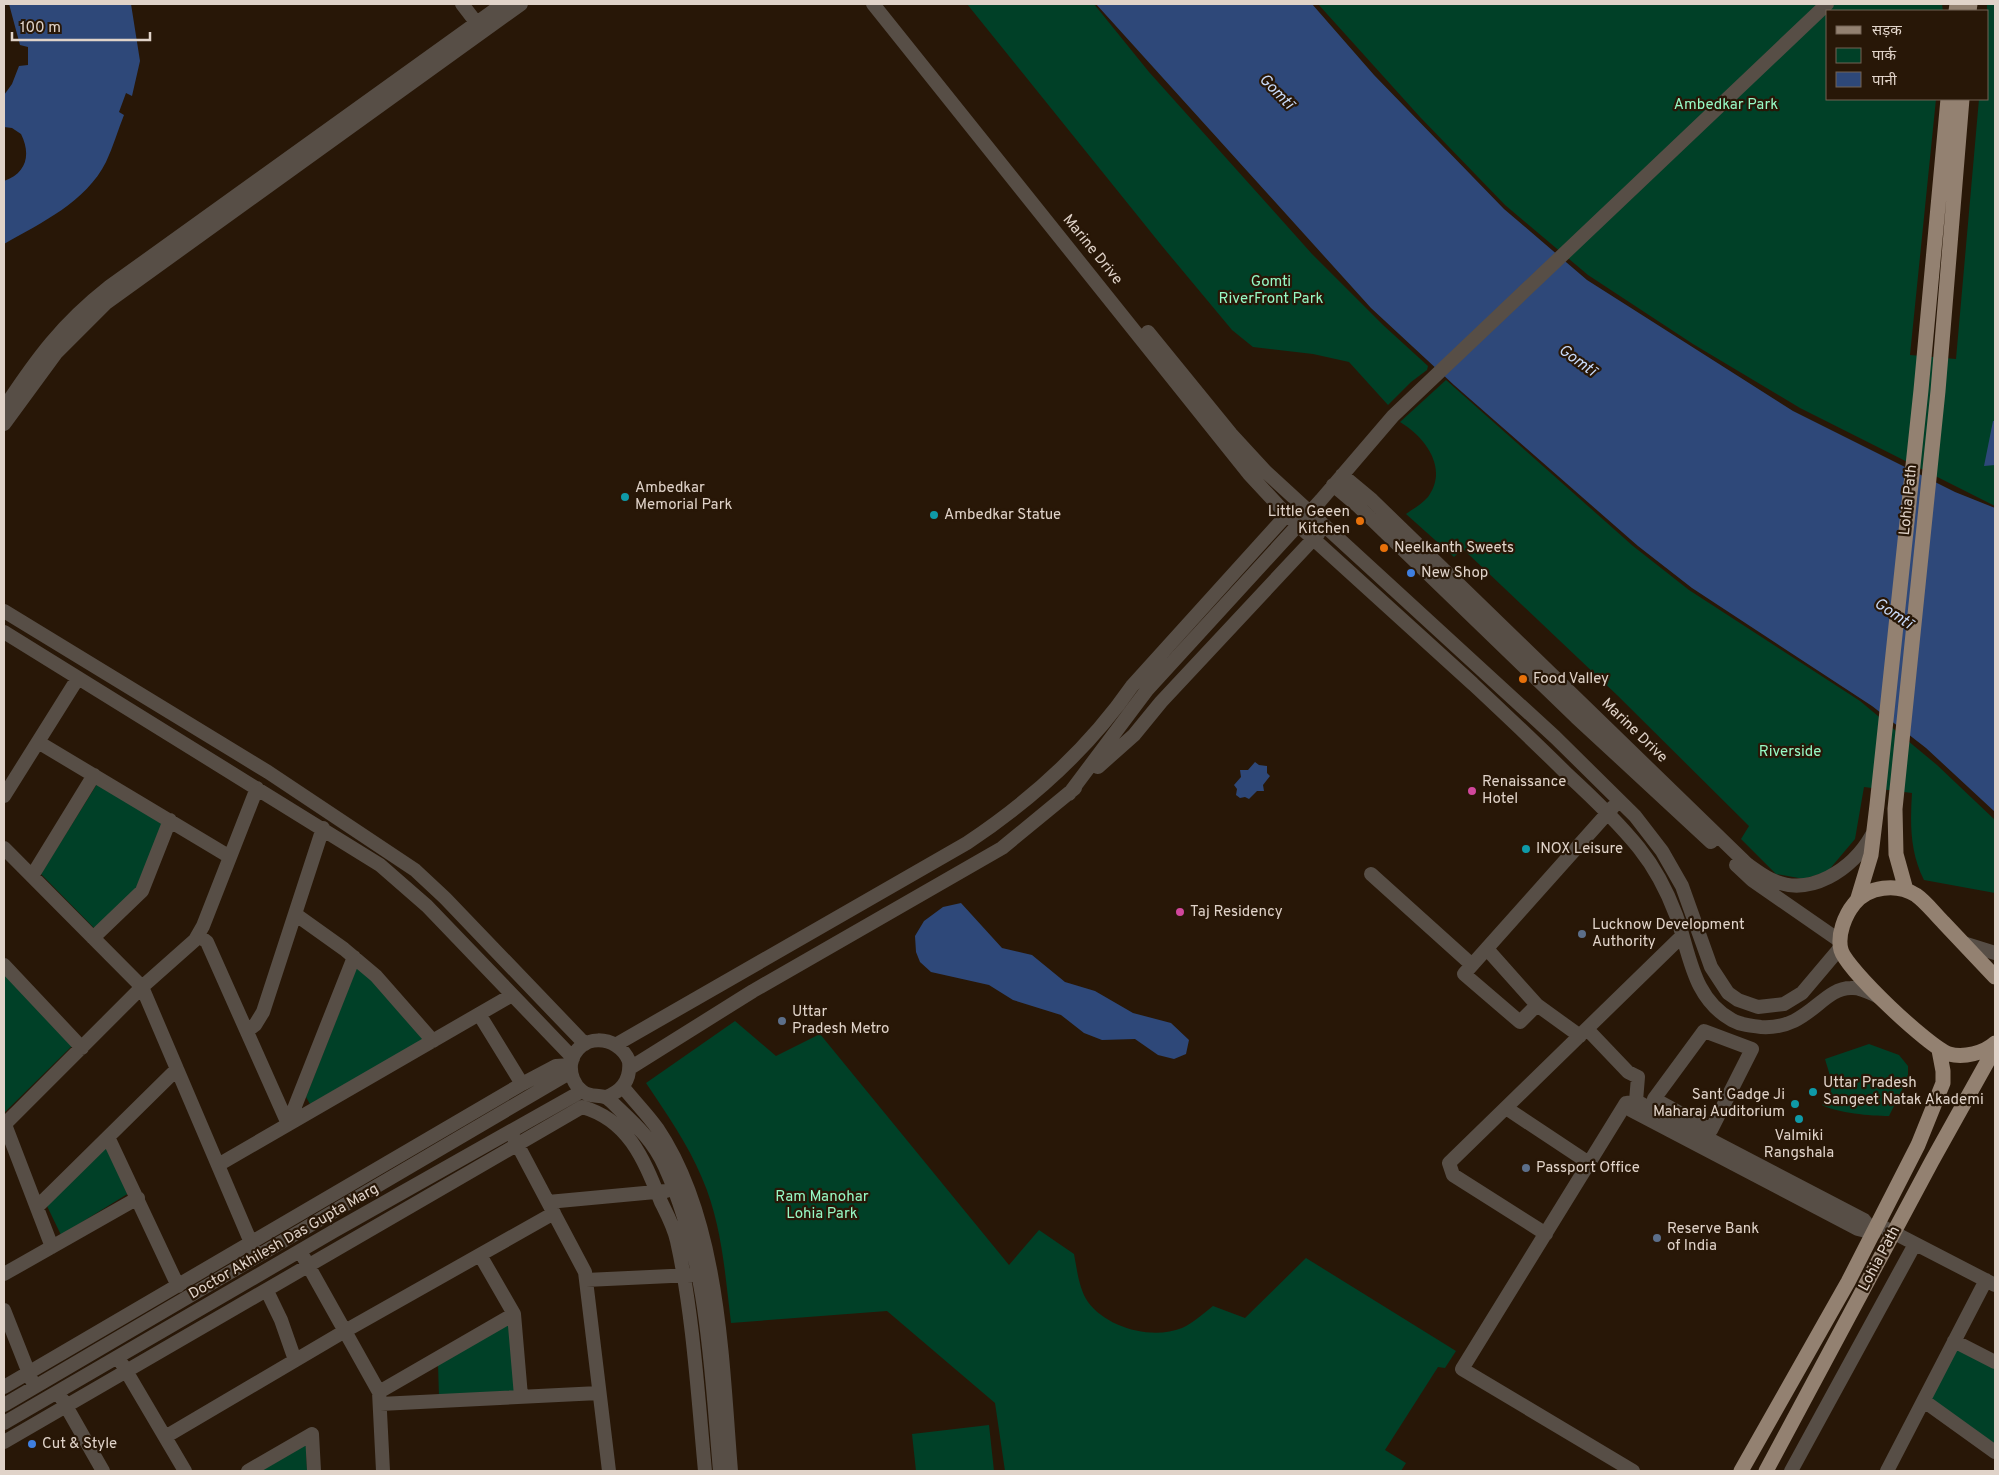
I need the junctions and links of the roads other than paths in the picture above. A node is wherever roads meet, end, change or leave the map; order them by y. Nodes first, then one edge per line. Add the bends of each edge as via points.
1 (462, 4) edge
2 (503, 4) edge
3 (521, 4) edge
4 (873, 4) edge
5 (885, 4) edge
6 (1827, 4) edge
7 (480, 27) junction
8 (1948, 100) edge
9 (1962, 100) edge
10 (4, 408) edge
11 (4, 424) edge
12 (1338, 480) junction
13 (1299, 502) junction
14 (1287, 515) junction
15 (1326, 526) junction
16 (1313, 539) junction
17 (4, 611) edge
18 (4, 632) edge
19 (78, 678) junction
20 (1146, 690) junction
21 (1112, 714) junction
22 (38, 742) junction
23 (94, 775) junction
24 (257, 788) junction
25 (1069, 794) junction
26 (4, 796) edge
27 (1620, 800) junction
28 (1608, 813) junction
29 (170, 820) junction
30 (323, 828) junction
31 (1874, 832) junction
32 (4, 848) edge
33 (230, 857) junction
34 (1371, 874) dead end
35 (32, 876) junction
36 (1906, 890) junction
37 (1858, 898) junction
38 (295, 914) junction
39 (198, 935) junction
40 (1682, 936) junction
41 (93, 938) junction
42 (1963, 943) junction
43 (1840, 945) junction
44 (1487, 950) junction
45 (1995, 953) edge
46 (354, 957) junction
47 (4, 965) edge
48 (1472, 965) junction
49 (1995, 977) edge
50 (142, 987) junction
51 (512, 995) junction
52 (1882, 998) junction
53 (1536, 1005) junction
54 (479, 1014) junction
55 (247, 1031) junction
56 (1584, 1032) junction
57 (433, 1041) junction
58 (1995, 1043) edge
59 (585, 1044) junction
60 (617, 1044) junction
61 (82, 1048) junction
62 (1995, 1048) edge
63 (1939, 1050) junction
64 (572, 1065) junction
65 (630, 1068) junction
66 (177, 1069) junction
67 (522, 1084) junction
68 (623, 1087) junction
69 (582, 1092) junction
70 (606, 1097) junction
71 (1654, 1099) joint
72 (1631, 1102) junction
73 (1506, 1108) junction
74 (4, 1124) edge
75 (288, 1124) junction
76 (510, 1130) junction
77 (108, 1137) junction
78 (517, 1144) junction
79 (1589, 1163) junction
80 (218, 1165) junction
81 (674, 1190) junction
82 (657, 1192) junction
83 (138, 1198) junction
84 (37, 1207) junction
85 (551, 1208) junction
86 (1875, 1228) junction
87 (1895, 1233) junction
88 (1546, 1234) junction
89 (251, 1244) junction
90 (1915, 1244) junction
91 (52, 1247) junction
92 (300, 1251) junction
93 (1864, 1251) junction
94 (480, 1255) junction
95 (257, 1258) junction
96 (1881, 1259) junction
97 (308, 1265) junction
98 (263, 1272) junction
99 (4, 1274) edge
100 (698, 1274) junction
101 (683, 1275) junction
102 (586, 1280) junction
103 (1990, 1282) edge
104 (178, 1286) junction
105 (267, 1291) junction
106 (4, 1310) edge
107 (514, 1314) junction
108 (345, 1331) junction
109 (4, 1334) edge
110 (1954, 1341) junction
111 (118, 1357) junction
112 (295, 1360) junction
113 (1995, 1362) edge
114 (126, 1371) junction
115 (25, 1375) junction
116 (4, 1387) edge
117 (31, 1389) junction
118 (58, 1392) junction
119 (599, 1392) junction
120 (521, 1396) junction
121 (380, 1398) junction
122 (1924, 1400) junction
123 (38, 1403) junction
124 (4, 1405) edge
125 (66, 1406) junction
126 (4, 1424) edge
127 (165, 1438) junction
128 (4, 1442) edge
129 (1995, 1452) edge
130 (1893, 1469) edge
131 (103, 1471) edge
132 (185, 1471) edge
133 (248, 1471) edge
134 (314, 1471) edge
135 (383, 1471) edge
136 (609, 1471) edge
137 (705, 1471) edge
138 (720, 1471) edge
139 (732, 1471) edge
140 (1633, 1471) edge
141 (1741, 1471) edge
142 (1766, 1471) edge
143 (1791, 1471) edge

1 - 7 street
2 - 7 street
3 - 7 street
4 - 14 street, Marine Drive via 1249,474
5 - 13 street, Marine Drive via 1231,434
6 - 12 street via 1393,416
7 - 10 street via 78,311 42,352
7 - 11 street via 106,303 56,353
8 - 31 main road, Lohia Path
9 - 36 main road, Lohia Path via 1938,391 1895,809 1896,854
12 - 20 street
12 - 31 street, Marine Drive via 1372,500 1747,864 1771,880 1796,886 1822,880 1846,868 1864,851
12 - 43 street, Marine Drive via 1358,506 1576,717 1752,880
13 - 14 street
13 - 15 street, Marine Drive
14 - 16 street, Marine Drive
14 - 21 street via 1132,686
15 - 16 street
15 - 27 street, Marine Drive
16 - 25 street via 1134,735
16 - 28 street, Marine Drive via 1519,726
17 - 59 street via 268,772 414,870
18 - 19 street
19 - 22 street
19 - 24 street
20 - 21 street
20 - 25 street
21 - 60 street via 1032,795 983,833
22 - 23 street
22 - 26 street
23 - 29 street
23 - 35 street
24 - 30 street
24 - 33 street
25 - 65 street via 1002,848 753,991
27 - 28 street
27 - 43 street, Marine Drive via 1662,851 1682,886 1711,967 1728,993 1738,1000 1766,1007 1794,999 1809,986
28 - 40 street, Marine Drive via 1659,876
28 - 44 street
29 - 33 street
29 - 41 street via 142,890
30 - 38 street
30 - 51 street via 380,865 409,889
31 - 37 main road, Lohia Path via 1871,855
32 - 35 street
33 - 39 street
34 - 48 street
35 - 41 street
36 - 37 main road via 1885,888
36 - 42 main road via 1925,904
37 - 43 main road, Lohia Path via 1844,921
38 - 46 street
38 - 55 street via 262,1012 255,1025
39 - 50 street
39 - 55 street via 207,942
40 - 52 street, Marine Drive via 1704,996 1722,1014 1741,1024 1766,1027 1790,1024 1832,994 1850,988 1860,988
40 - 56 street
41 - 50 street
42 - 45 street
42 - 49 main road
43 - 52 main road via 1854,972
44 - 48 street
44 - 53 street
46 - 57 street via 376,976
46 - 75 street
47 - 61 street
48 - 53 street via 1464,974 1520,1022
50 - 61 street
50 - 66 street
51 - 54 street
51 - 64 street
52 - 63 main road
53 - 56 street
54 - 57 street
54 - 67 street
55 - 75 street
56 - 72 street via 1628,1072 1638,1077
56 - 73 street
57 - 75 street
58 - 63 main road via 1986,1050 1964,1055
59 - 60 street via 601,1039
59 - 64 street
60 - 65 street via 626,1054
61 - 74 street
62 - 87 main road, Lohia Path
63 - 86 main road, Lohia Path via 1943,1083 1918,1145
64 - 67 street via 556,1066
64 - 69 street via 575,1083
64 - 95 street, Doctor Akhilesh Das Gupta Marg
65 - 68 street
66 - 77 street
66 - 80 street
67 - 89 street
68 - 70 street
68 - 139 street via 657,1128 676,1162 706,1249 715,1298
69 - 70 street
69 - 76 street, Doctor Akhilesh Das Gupta Marg
70 - 81 street via 645,1133
71 - 71 street via 1704,1031 1752,1049 1711,1130
72 - 79 street
72 - 86 street via 1632,1110 1849,1224
73 - 79 street
73 - 88 street via 1449,1163 1453,1175
74 - 84 street
75 - 80 street
76 - 78 street
76 - 92 street, Doctor Akhilesh Das Gupta Marg
77 - 83 street
77 - 84 street
78 - 82 street via 582,1106 599,1111 624,1131 643,1156
78 - 85 street
78 - 97 street
79 - 88 street
80 - 89 street
81 - 82 street
81 - 100 street via 693,1246
82 - 85 street
82 - 101 street via 676,1238
83 - 91 street
83 - 104 street
84 - 91 street
85 - 94 street
85 - 102 street via 585,1272
86 - 87 street
86 - 93 main road, Lohia Path
87 - 90 street
87 - 96 main road, Lohia Path
88 - 140 street via 1462,1369
89 - 95 street
89 - 104 street
90 - 103 street
90 - 143 street
91 - 99 street
92 - 97 street
92 - 98 street, Doctor Akhilesh Das Gupta Marg
93 - 96 street
93 - 141 main road, Lohia Path
94 - 107 street
94 - 108 street
95 - 98 street
95 - 117 street, Doctor Akhilesh Das Gupta Marg
96 - 142 main road, Lohia Path
97 - 105 street
97 - 108 street
98 - 111 street, Doctor Akhilesh Das Gupta Marg
100 - 101 street
100 - 138 street via 711,1364
101 - 102 street
101 - 137 street
102 - 119 street
103 - 110 street
104 - 115 street
105 - 112 street
105 - 114 street
106 - 115 street
107 - 120 street
107 - 121 street
108 - 112 street
108 - 121 street
109 - 115 street
110 - 113 street
110 - 122 street
111 - 114 street
111 - 118 street, Doctor Akhilesh Das Gupta Marg
112 - 127 street
114 - 125 street
114 - 127 street
115 - 116 street
115 - 117 street
117 - 123 street
117 - 124 street, Doctor Akhilesh Das Gupta Marg
118 - 123 street, Doctor Akhilesh Das Gupta Marg
118 - 125 street
119 - 120 street
119 - 136 street
120 - 121 street
121 - 135 street
122 - 129 street
122 - 130 street
123 - 126 street, Doctor Akhilesh Das Gupta Marg
125 - 128 street
125 - 131 street
127 - 132 street
133 - 134 street via 312,1434

